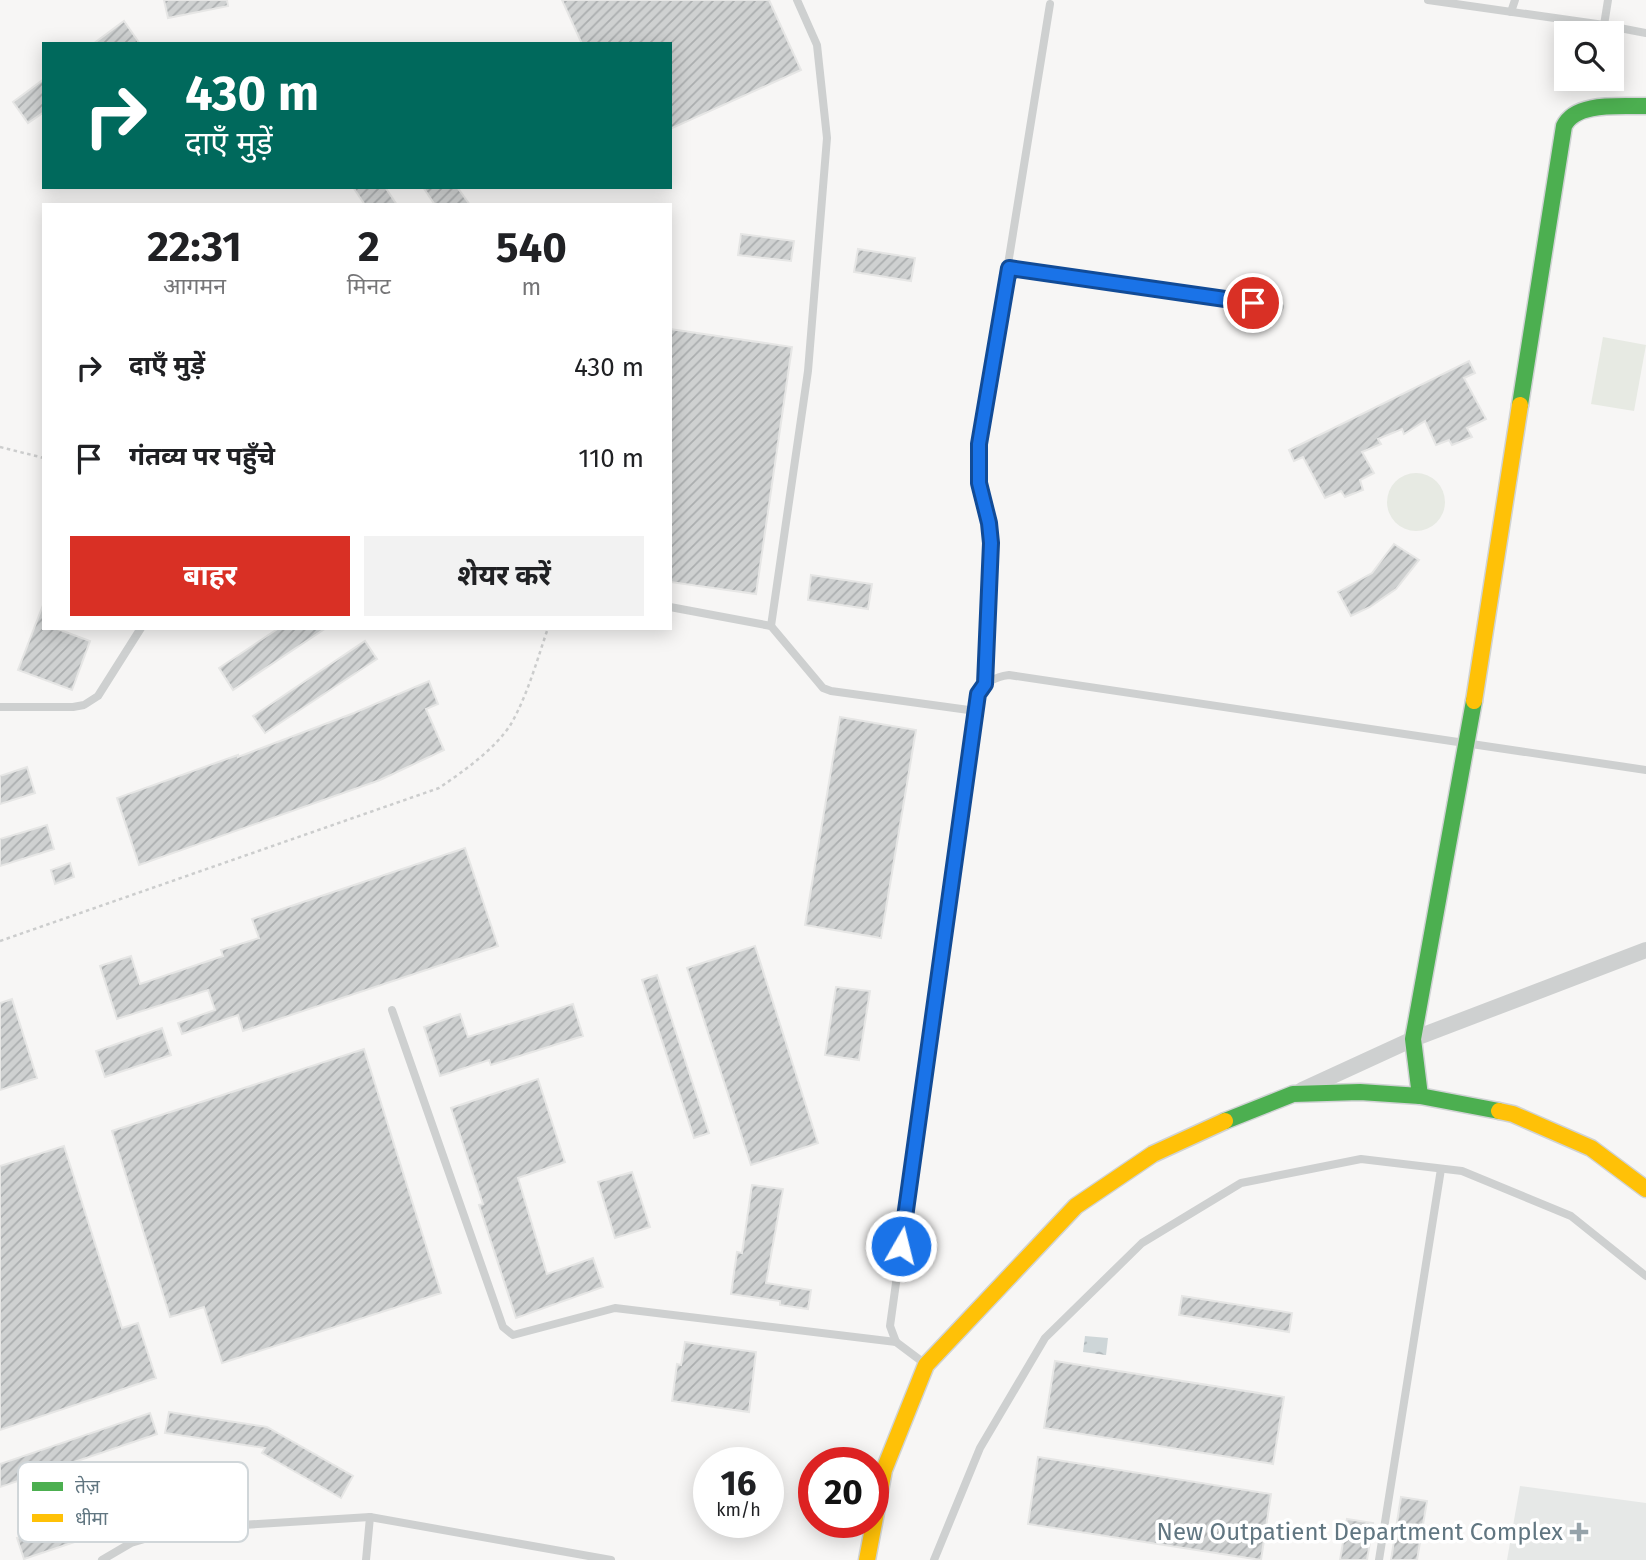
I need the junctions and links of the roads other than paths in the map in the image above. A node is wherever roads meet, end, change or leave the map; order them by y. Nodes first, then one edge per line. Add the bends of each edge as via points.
1 (797, 0) edge
2 (1428, 0) edge
3 (1515, 0) edge
4 (1608, 0) edge
5 (1050, 4) dead end
6 (1511, 12) junction
7 (1575, 21) edge
8 (1605, 21) edge
9 (1624, 29) edge
10 (1646, 33) edge
11 (1646, 106) edge
12 (1009, 268) junction
13 (1280, 307) dead end
14 (672, 607) edge
15 (772, 626) junction
16 (140, 630) edge
17 (985, 684) junction
18 (0, 707) edge
19 (976, 711) junction
20 (1467, 744) junction
21 (1646, 770) edge
22 (1646, 950) edge
23 (392, 1010) dead end
24 (1413, 1039) junction
25 (1293, 1094) junction
26 (1420, 1096) junction
27 (1441, 1169) junction
28 (1646, 1189) edge
29 (1646, 1276) edge
30 (896, 1342) junction
31 (926, 1365) junction
32 (370, 1517) junction
33 (248, 1525) edge
34 (137, 1542) edge
35 (102, 1560) edge
36 (366, 1560) edge
37 (611, 1560) edge
38 (867, 1560) edge
39 (934, 1560) edge
40 (1379, 1560) edge

1 - 15 lane via 817,45 827,138 808,371
2 - 6 lane
3 - 6 lane
4 - 8 lane
5 - 12 lane
6 - 7 lane
9 - 10 lane
11 - 20 street via 1583,109 1573,112 1563,130
12 - 13 lane
12 - 17 lane via 979,444 979,483 991,543
14 - 15 lane
15 - 19 lane via 823,688
16 - 18 lane via 98,696 85,705
17 - 19 lane
17 - 20 lane via 1009,675
19 - 30 lane via 890,1326
20 - 21 lane
20 - 24 street
22 - 24 street
23 - 30 lane via 503,1326 513,1335 615,1308
24 - 25 street
24 - 26 street
25 - 26 street
25 - 31 street via 1153,1154 1076,1206
26 - 28 street via 1513,1114 1591,1148
27 - 29 lane via 1461,1171 1571,1216
27 - 39 lane via 1362,1159 1241,1183 1142,1243 1045,1338 980,1448
27 - 40 lane
30 - 31 lane
31 - 38 street via 884,1470
32 - 33 lane
32 - 36 lane
32 - 37 lane
34 - 35 lane

